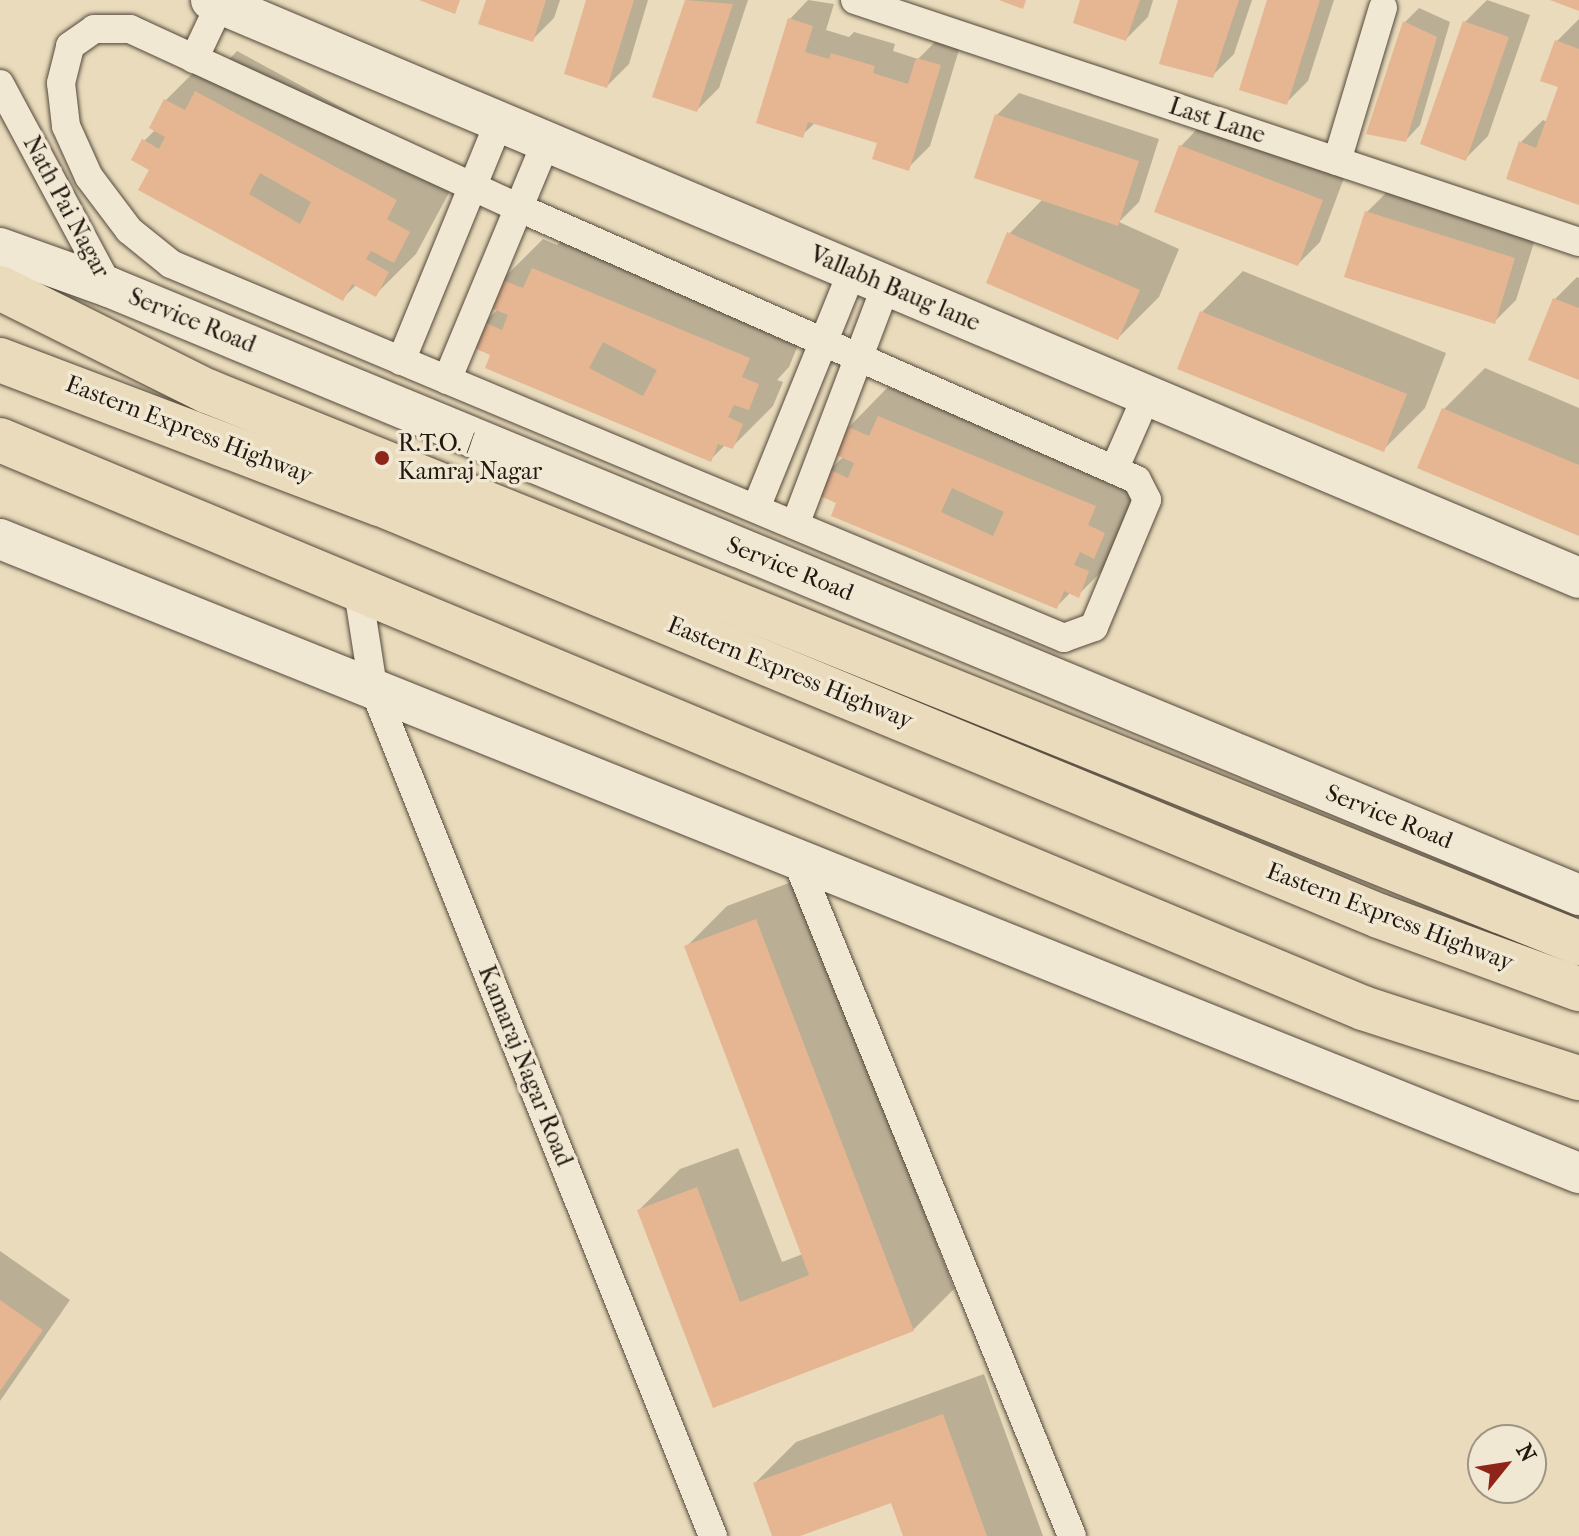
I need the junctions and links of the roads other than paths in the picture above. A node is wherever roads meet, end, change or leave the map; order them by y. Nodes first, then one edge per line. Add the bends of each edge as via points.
1 (855, 0) edge
2 (215, 2) edge
3 (891, 6) edge
4 (1383, 8) dead end
5 (194, 59) junction
6 (0, 84) edge
7 (499, 122) junction
8 (546, 142) junction
9 (1337, 161) junction
10 (473, 187) junction
11 (517, 207) junction
12 (1579, 242) edge
13 (0, 248) edge
14 (869, 278) junction
15 (109, 287) junction
16 (0, 288) edge
17 (0, 335) edge
18 (824, 343) junction
19 (861, 358) junction
20 (0, 360) edge
21 (401, 361) junction
22 (447, 380) junction
23 (1147, 395) junction
24 (123, 402) junction
25 (0, 440) edge
26 (0, 458) edge
27 (1114, 470) junction
28 (95, 482) junction
29 (756, 508) junction
30 (795, 525) junction
31 (0, 539) edge
32 (1579, 578) edge
33 (358, 591) junction
34 (373, 687) junction
35 (795, 856) junction
36 (1579, 895) edge
37 (1579, 943) edge
38 (1579, 989) edge
39 (1579, 1078) edge
40 (1579, 1173) edge
41 (713, 1536) edge
42 (1072, 1536) edge

1 - 3 street, Last Lane
2 - 5 street
2 - 7 street, Vallabh Baug lane
3 - 9 street, Last Lane
4 - 9 street
5 - 10 street
5 - 21 street via 130,29 94,29 70,46 61,83 66,126 89,177 129,230 171,264
6 - 15 street, Nath Pai Nagar
7 - 8 street, Vallabh Baug lane
7 - 10 street
8 - 11 street
8 - 14 street, Vallabh Baug lane
9 - 12 street, Last Lane
10 - 11 street
10 - 21 street
11 - 18 street
11 - 22 street
13 - 15 street, Service Road
14 - 18 street
14 - 19 street
14 - 23 street, Vallabh Baug lane
15 - 36 street, Service Road
16 - 37 highway via 207,391
17 - 24 highway
18 - 19 street
18 - 29 street
19 - 27 street
19 - 30 street
20 - 24 highway, Eastern Express Highway
21 - 22 street
22 - 29 street
23 - 27 street
23 - 32 street, Vallabh Baug lane
24 - 38 highway, Eastern Express Highway via 1379,916
25 - 28 highway
26 - 28 highway
27 - 30 street via 1137,480 1147,500 1094,627 1074,638
28 - 33 highway
29 - 30 street
31 - 34 street
33 - 34 street, Kamaraj Nagar Road
33 - 39 highway via 1363,1008
34 - 35 street
34 - 41 street, Kamaraj Nagar Road
35 - 40 street
35 - 42 street

